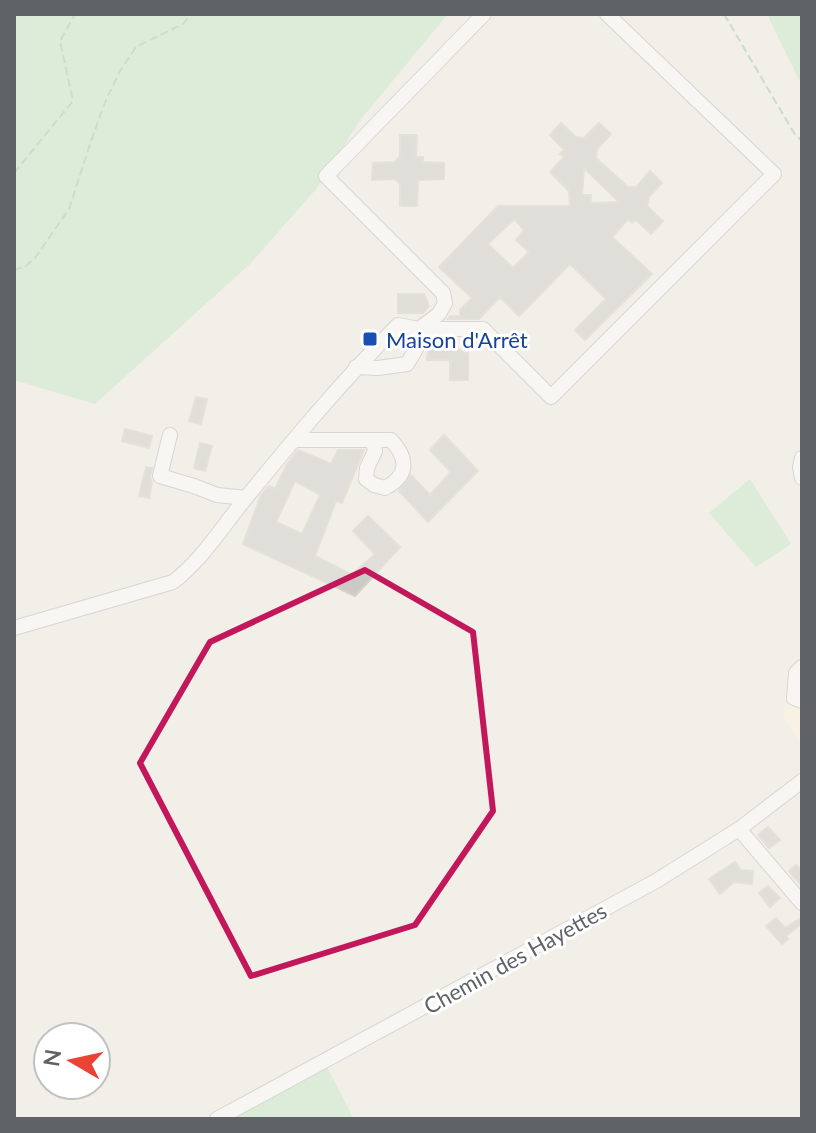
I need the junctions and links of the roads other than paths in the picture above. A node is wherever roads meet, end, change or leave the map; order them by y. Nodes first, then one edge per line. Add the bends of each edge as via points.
1 (484, 14) edge
2 (607, 14) edge
3 (419, 329) junction
4 (356, 367) junction
5 (170, 435) dead end
6 (296, 440) junction
7 (373, 440) dead end
8 (802, 458) edge
9 (802, 478) edge
10 (217, 495) junction
11 (246, 498) junction
12 (228, 521) junction
13 (14, 628) edge
14 (802, 667) edge
15 (802, 701) edge
16 (800, 787) edge
17 (739, 829) junction
18 (802, 903) edge
19 (217, 1119) edge

1 - 3 street via 326,176 443,293 439,314
2 - 3 street via 774,174 551,397 483,329
3 - 4 street via 398,325
3 - 4 street via 419,344 407,364
4 - 6 street
5 - 10 street via 160,476
6 - 7 street
6 - 11 street
8 - 9 street
10 - 11 street
10 - 12 street
11 - 12 street
12 - 13 street via 173,582
14 - 15 street via 796,673 794,698
16 - 17 street, Chemin des Hayettes
17 - 18 street
17 - 19 street, Chemin des Hayettes via 642,888

